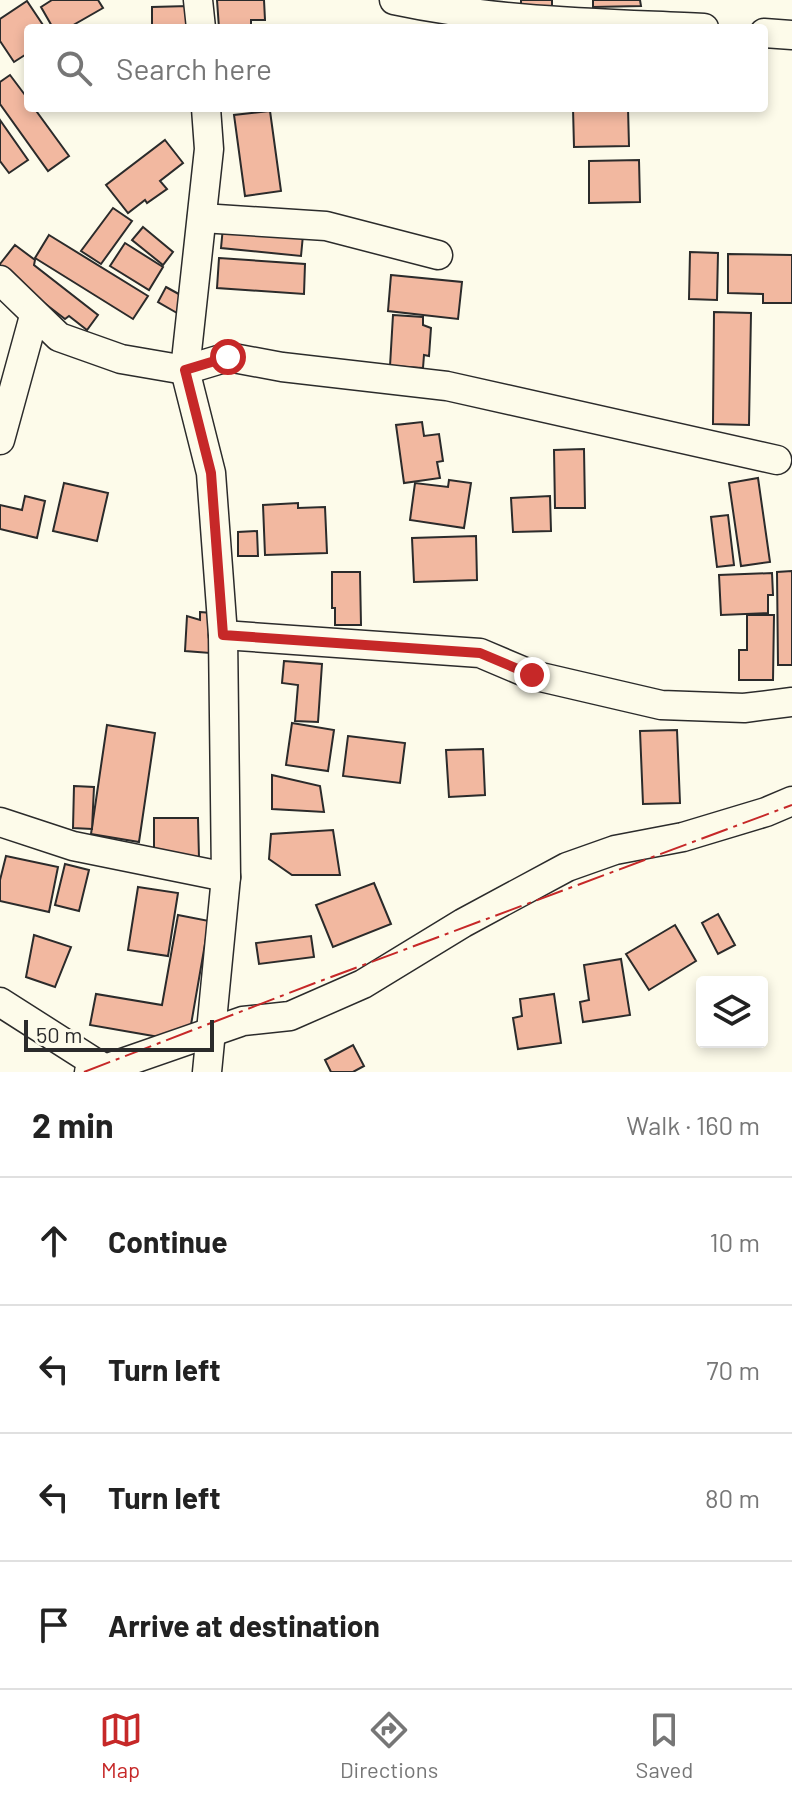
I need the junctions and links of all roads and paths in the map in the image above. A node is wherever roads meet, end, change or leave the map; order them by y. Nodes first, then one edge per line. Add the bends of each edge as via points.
1 (198, 0) edge
2 (394, 0) edge
3 (201, 24) edge
4 (617, 24) edge
5 (768, 33) edge
6 (792, 35) edge
7 (206, 112) edge
8 (202, 218) junction
9 (438, 255) dead end
10 (0, 280) edge
11 (34, 316) junction
12 (185, 370) junction
13 (0, 440) edge
14 (777, 460) dead end
15 (223, 635) junction
16 (792, 702) edge
17 (792, 801) edge
18 (0, 822) edge
19 (226, 877) junction
20 (0, 1002) edge
21 (213, 1032) junction
22 (97, 1070) edge
23 (207, 1072) edge

1 - 3 street
2 - 4 street via 448,12
5 - 6 street
7 - 8 street via 209,149
8 - 9 street via 326,226
8 - 12 street
10 - 11 street
11 - 12 street via 59,337 121,359
11 - 13 street
12 - 14 street via 228,357 447,386
12 - 15 street via 211,473
15 - 16 street via 480,653 532,675 661,705 744,708
15 - 19 street
17 - 21 street via 567,867 363,984 290,1016 243,1021
18 - 19 street via 73,846
19 - 21 street
20 - 22 street
21 - 22 street
21 - 23 street

